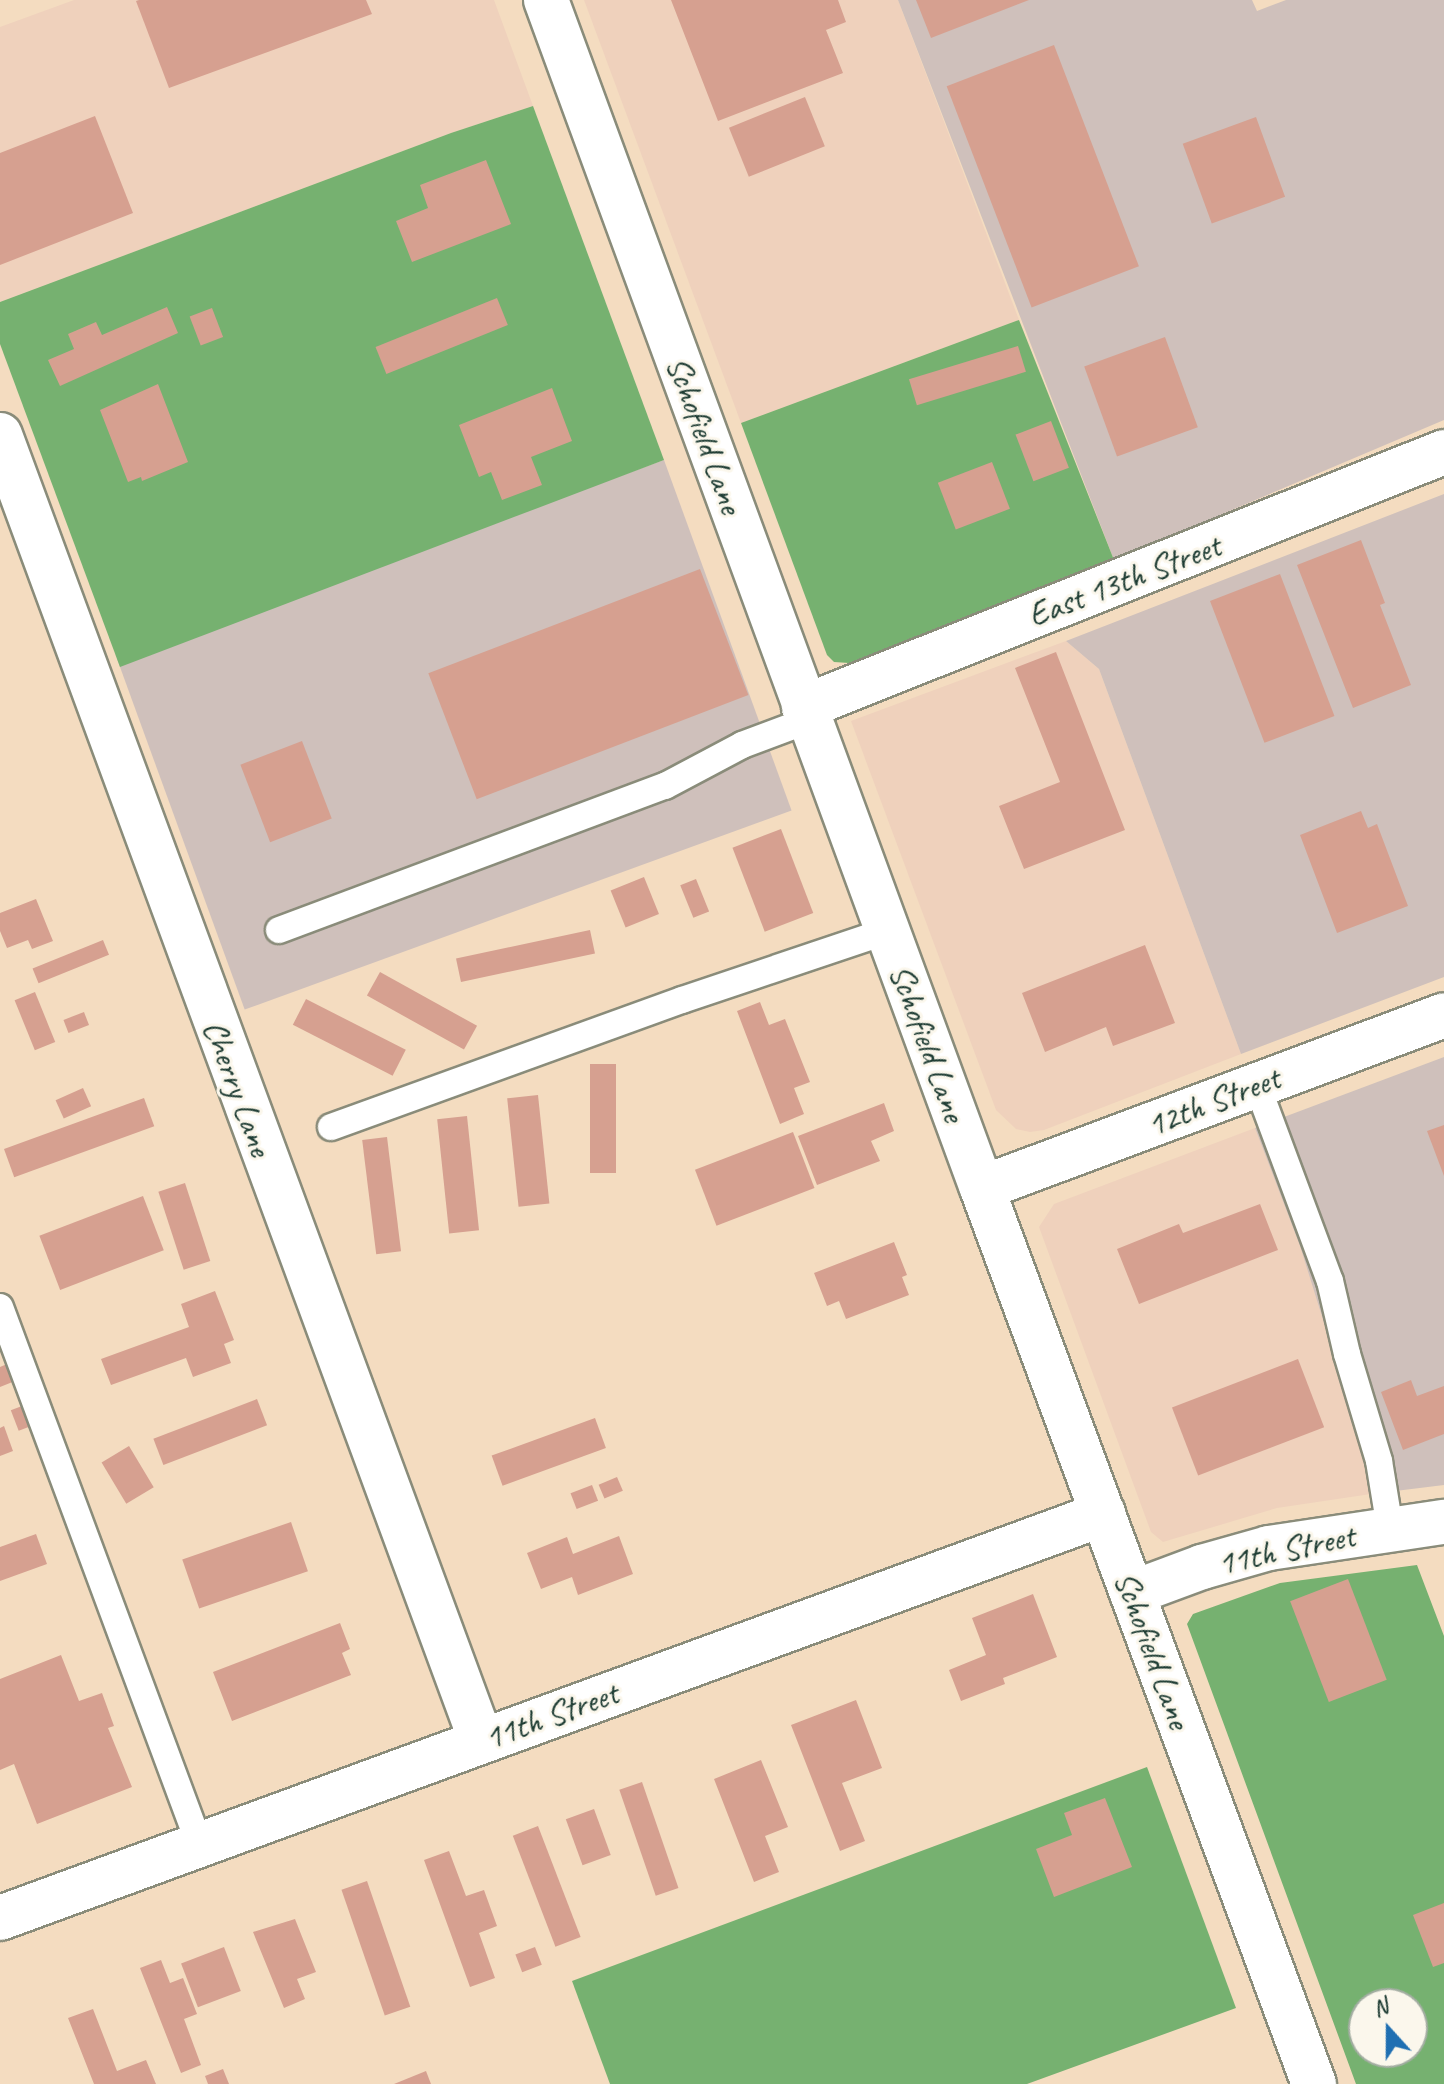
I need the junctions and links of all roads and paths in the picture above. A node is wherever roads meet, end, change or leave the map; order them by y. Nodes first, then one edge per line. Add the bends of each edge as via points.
1 (546, 0) edge
2 (0, 435) edge
3 (1444, 452) edge
4 (806, 714) junction
5 (279, 930) dead end
6 (887, 931) junction
7 (1444, 1015) edge
8 (1257, 1085) junction
9 (331, 1127) dead end
10 (982, 1188) junction
11 (0, 1307) edge
12 (1103, 1514) junction
13 (1444, 1522) edge
14 (1390, 1528) junction
15 (1132, 1593) junction
16 (481, 1740) junction
17 (200, 1846) junction
18 (0, 1918) edge
19 (1314, 2084) edge

1 - 4 street, Schofield Lane
2 - 16 street, Cherry Lane
3 - 4 street, East 13th Street
4 - 5 lane via 665,786
4 - 6 street, Schofield Lane
6 - 9 lane
6 - 10 street, Schofield Lane
7 - 8 street, 12th Street
8 - 10 street, 12th Street
8 - 14 lane via 1330,1281 1379,1461
10 - 12 street, Schofield Lane
11 - 17 lane
12 - 15 street, Schofield Lane
12 - 16 street, 11th Street
13 - 14 street, 11th Street
14 - 15 street, 11th Street via 1269,1548
15 - 19 street, Schofield Lane
16 - 17 street, 11th Street
17 - 18 street, 11th Street

